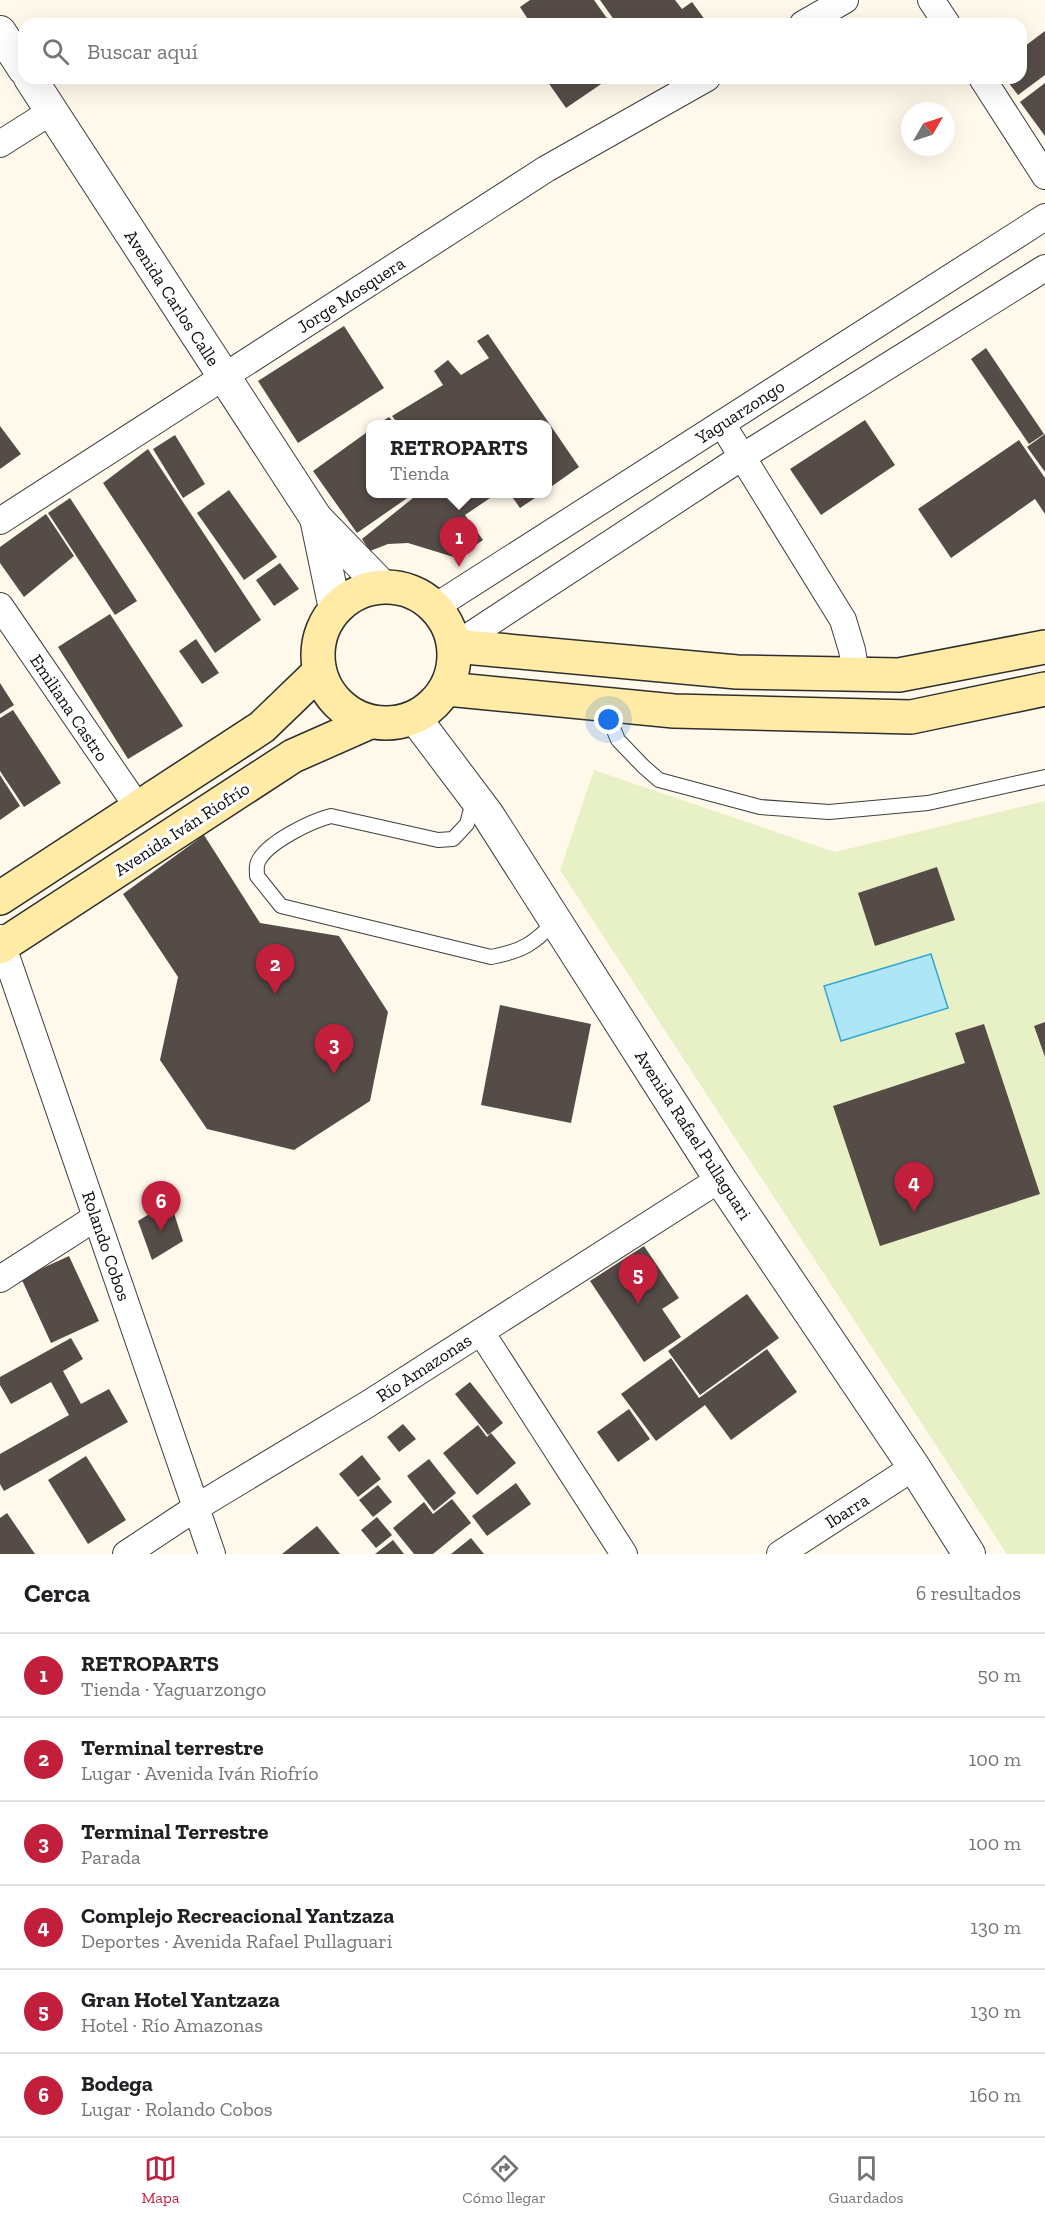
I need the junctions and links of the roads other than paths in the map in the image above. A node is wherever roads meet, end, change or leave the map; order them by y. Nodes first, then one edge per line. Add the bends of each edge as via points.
1 (845, 0) edge
2 (931, 0) edge
3 (814, 18) edge
4 (943, 18) edge
5 (0, 33) edge
6 (18, 60) edge
7 (34, 84) edge
8 (696, 84) edge
9 (986, 84) edge
10 (52, 111) junction
11 (0, 144) edge
12 (1045, 176) edge
13 (1045, 217) edge
14 (1045, 268) edge
15 (223, 377) junction
16 (722, 424) junction
17 (742, 457) junction
18 (316, 518) junction
19 (0, 521) edge
20 (381, 585) junction
21 (0, 606) edge
22 (435, 607) junction
23 (335, 609) junction
24 (454, 646) junction
25 (1045, 646) edge
26 (319, 672) junction
27 (856, 674) junction
28 (447, 689) junction
29 (1045, 689) edge
30 (604, 705) junction
31 (415, 718) junction
32 (370, 722) junction
33 (1045, 777) edge
34 (474, 796) junction
35 (139, 809) junction
36 (0, 898) edge
37 (556, 921) junction
38 (1, 944) edge
39 (720, 1179) junction
40 (95, 1218) junction
41 (0, 1279) edge
42 (481, 1332) junction
43 (914, 1467) junction
44 (197, 1507) junction
45 (126, 1554) edge
46 (212, 1554) edge
47 (624, 1554) edge
48 (780, 1554) edge
49 (969, 1554) edge

1 - 3 street
2 - 4 street
5 - 6 street
7 - 10 street, Avenida Carlos Calle
8 - 15 street, Jorge Mosquera via 546,169
9 - 12 street
10 - 11 street
10 - 15 street, Avenida Carlos Calle
13 - 16 street, Yaguarzongo
14 - 17 street
15 - 18 street, Avenida Carlos Calle
15 - 19 street, Jorge Mosquera
16 - 17 street
16 - 22 street, Yaguarzongo
17 - 24 street
17 - 27 street via 843,620
18 - 20 street, Avenida Carlos Calle
18 - 23 street, Avenida Carlos Calle
20 - 22 main road via 416,593
20 - 23 main road via 343,601
21 - 35 street, Emiliana Castro
22 - 24 main road via 448,625
23 - 26 main road via 318,644
24 - 27 main road via 736,672
24 - 28 main road via 454,668
25 - 27 main road via 899,675
26 - 32 main road via 331,695 349,713
26 - 35 main road via 262,727
28 - 30 main road
28 - 31 main road via 433,706
29 - 30 main road via 911,717 674,711
30 - 33 lane via 618,740 659,780 760,807 829,812 928,803
31 - 32 main road via 393,724
31 - 34 street, Avenida Rafael Pullaguari
32 - 38 main road, Avenida Iván Riofrío via 293,756
34 - 37 street, Avenida Rafael Pullaguari
34 - 37 lane via 467,824 453,839 438,840 330,816 313,820 272,847 258,861 256,876 281,906 491,957 514,953 536,941
35 - 36 main road
37 - 39 street, Avenida Rafael Pullaguari
38 - 40 street, Rolando Cobos
39 - 42 street, Río Amazonas
39 - 43 street, Avenida Rafael Pullaguari
40 - 41 street
40 - 44 street, Rolando Cobos
42 - 44 street, Río Amazonas
42 - 47 street
43 - 48 street, Ibarra
43 - 49 street, Avenida Rafael Pullaguari
44 - 45 street, Río Amazonas
44 - 46 street, Rolando Cobos

